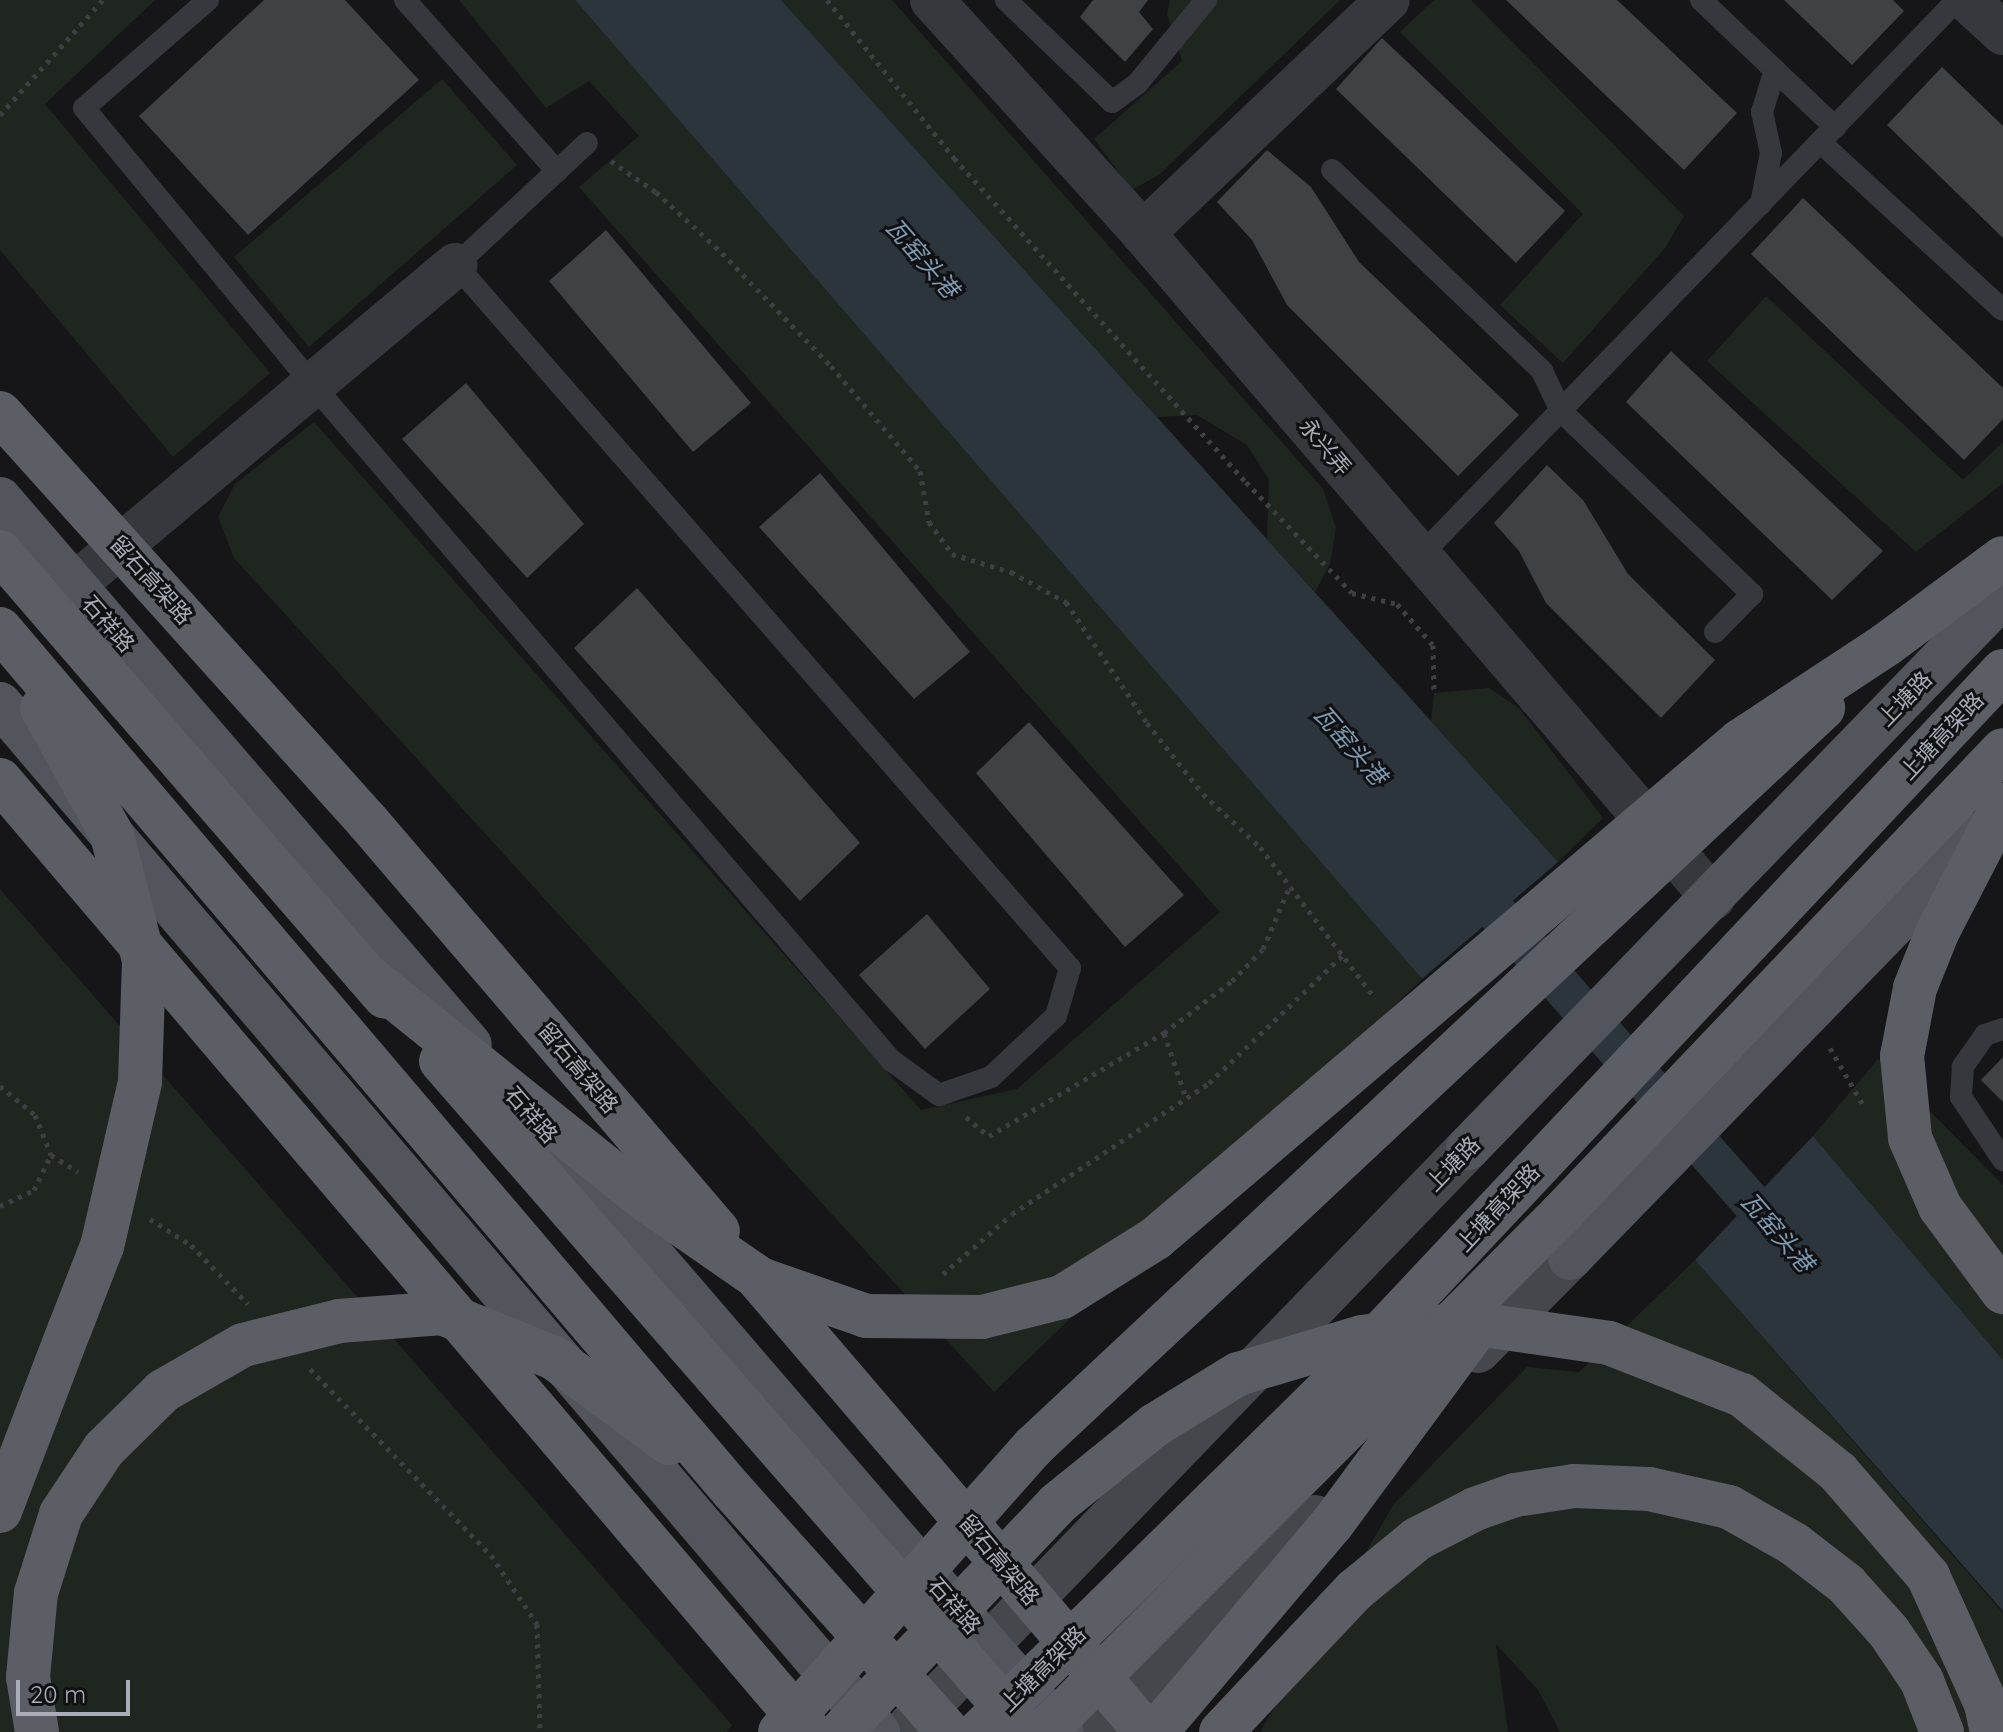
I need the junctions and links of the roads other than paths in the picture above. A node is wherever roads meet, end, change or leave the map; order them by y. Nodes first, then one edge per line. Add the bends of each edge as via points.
1 (208, 0) edge
2 (405, 0) edge
3 (932, 0) edge
4 (1006, 0) edge
5 (1206, 0) edge
6 (1388, 0) edge
7 (1701, 0) edge
8 (1957, 0) edge
9 (1967, 0) edge
10 (2003, 33) edge
11 (1775, 70) junction
12 (1828, 135) junction
13 (587, 143) road end
14 (1332, 170) dead end
15 (557, 171) junction
16 (1761, 205) junction
17 (1143, 233) junction
18 (456, 265) junction
19 (2003, 310) edge
20 (313, 385) junction
21 (1561, 411) junction
22 (0, 413) edge
23 (0, 499) edge
24 (0, 552) edge
25 (1419, 557) junction
26 (2003, 558) edge
27 (74, 585) junction
28 (2003, 596) edge
29 (0, 631) edge
30 (1715, 632) dead end
31 (1887, 644) junction
32 (2003, 671) edge
33 (0, 704) edge
34 (2003, 750) edge
35 (0, 780) edge
36 (2003, 805) edge
37 (2003, 812) edge
38 (1713, 898) junction
39 (366, 975) junction
40 (2003, 1029) edge
41 (2003, 1160) edge
42 (1560, 1215) junction
43 (2003, 1292) edge
44 (70, 1328) junction
45 (0, 1436) edge
46 (732, 1490) junction
47 (0, 1511) edge
48 (989, 1647) junction
49 (37, 1732) edge
50 (780, 1732) edge
51 (810, 1732) edge
52 (841, 1732) edge
53 (878, 1732) edge
54 (904, 1732) edge
55 (948, 1732) edge
56 (979, 1732) edge
57 (1026, 1732) edge
58 (1044, 1732) edge
59 (1062, 1732) edge
60 (1103, 1732) edge
61 (1146, 1732) edge
62 (1156, 1732) edge
63 (1221, 1732) edge
64 (1942, 1732) edge
65 (1992, 1732) edge

1 - 20 lane via 84,108
2 - 15 lane
3 - 17 street, 永兴弄
4 - 5 lane via 1112,102 1137,84
6 - 17 street
7 - 11 lane
8 - 12 lane
9 - 10 street
11 - 12 lane
11 - 16 lane via 1762,112 1771,153
12 - 16 lane
12 - 19 lane
13 - 15 lane
14 - 21 lane via 1542,371
15 - 18 lane
16 - 21 lane
17 - 25 street, 永兴弄
18 - 20 street
18 - 20 lane via 1070,968 1056,1016 991,1077 939,1095 891,1060
20 - 27 street
21 - 25 lane
21 - 30 lane via 1752,594
22 - 61 highway, 留石高架路, bridge via 368,822
23 - 27 main road, 石祥路
24 - 39 highway, bridge
25 - 38 street, 永兴弄
26 - 31 highway
27 - 48 main road, 石祥路
28 - 38 main road, 上塘路
29 - 44 highway, bridge via 112,835 144,961 140,1082 102,1246
29 - 46 highway, bridge
31 - 39 highway, bridge via 1740,741 1156,1238 1062,1297 982,1317 866,1316 760,1279 646,1200
31 - 50 highway, bridge via 1742,789 1033,1447
32 - 56 highway, 上塘高架路, bridge via 1339,1378
33 - 53 main road
34 - 42 highway, 上塘高架路, bridge
35 - 51 highway, bridge
36 - 43 highway, bridge via 1969,864 1926,960 1902,1056 1910,1138 1940,1207
37 - 60 main road
38 - 48 main road, 上塘路
39 - 57 highway, bridge
40 - 41 lane via 1985,1035 1963,1067 1961,1097
42 - 58 highway, 上塘高架路, bridge
42 - 62 highway, bridge via 1332,1524
44 - 45 highway
44 - 47 highway
46 - 49 highway, bridge via 554,1358 442,1313 339,1321 243,1345 163,1391 104,1449 61,1514 36,1593 28,1677
46 - 55 highway, bridge
48 - 54 main road, 上塘路
48 - 59 main road, 石祥路
52 - 65 highway, bridge via 1057,1504 1155,1425 1238,1374 1362,1337 1469,1323 1609,1343 1742,1395 1838,1472 1928,1576 1986,1704
63 - 64 highway via 1355,1590 1417,1539 1515,1495 1574,1486 1649,1489 1729,1507 1794,1544 1846,1584 1889,1632 1922,1681

